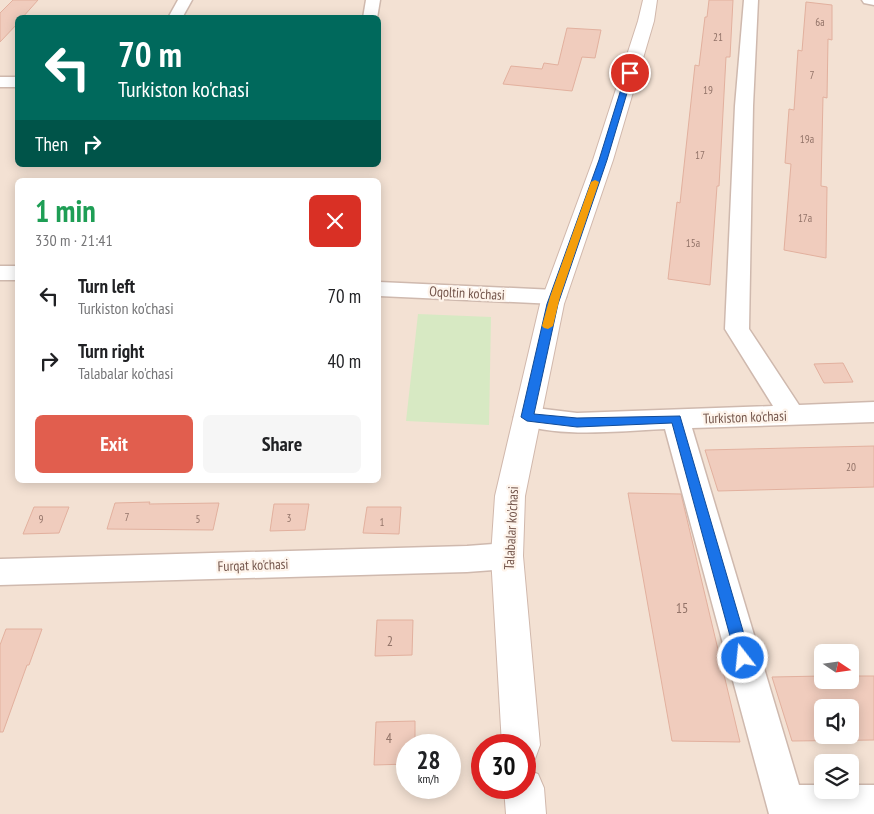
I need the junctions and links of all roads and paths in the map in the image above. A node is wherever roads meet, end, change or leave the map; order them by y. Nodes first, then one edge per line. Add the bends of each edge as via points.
1 (185, 0) edge
2 (373, 0) edge
3 (650, 0) edge
4 (751, 0) edge
5 (869, 0) edge
6 (874, 1) edge
7 (177, 15) edge
8 (370, 15) edge
9 (0, 82) edge
10 (15, 82) edge
11 (0, 272) edge
12 (15, 273) edge
13 (381, 289) edge
14 (555, 297) junction
15 (874, 412) edge
16 (792, 415) junction
17 (527, 417) junction
18 (676, 419) junction
19 (507, 556) junction
20 (0, 572) edge
21 (520, 734) edge
22 (525, 799) edge
23 (874, 804) edge
24 (786, 809) edge
25 (526, 814) edge

1 - 7 street
2 - 8 street
3 - 14 street, Talabalar ko'chasi via 603,160
4 - 16 street via 737,329
5 - 6 street
9 - 10 street
11 - 12 street
13 - 14 street, Oqoltin ko'chasi
14 - 17 street, Talabalar ko'chasi
15 - 16 street, Turkiston ko'chasi
16 - 18 street, Turkiston ko'chasi
17 - 18 street, Turkiston ko'chasi via 577,423
17 - 19 street, Talabalar ko'chasi via 510,496
18 - 24 street
19 - 20 street, Furqat ko'chasi
19 - 21 street, Talabalar ko'chasi
22 - 25 street
23 - 24 street

